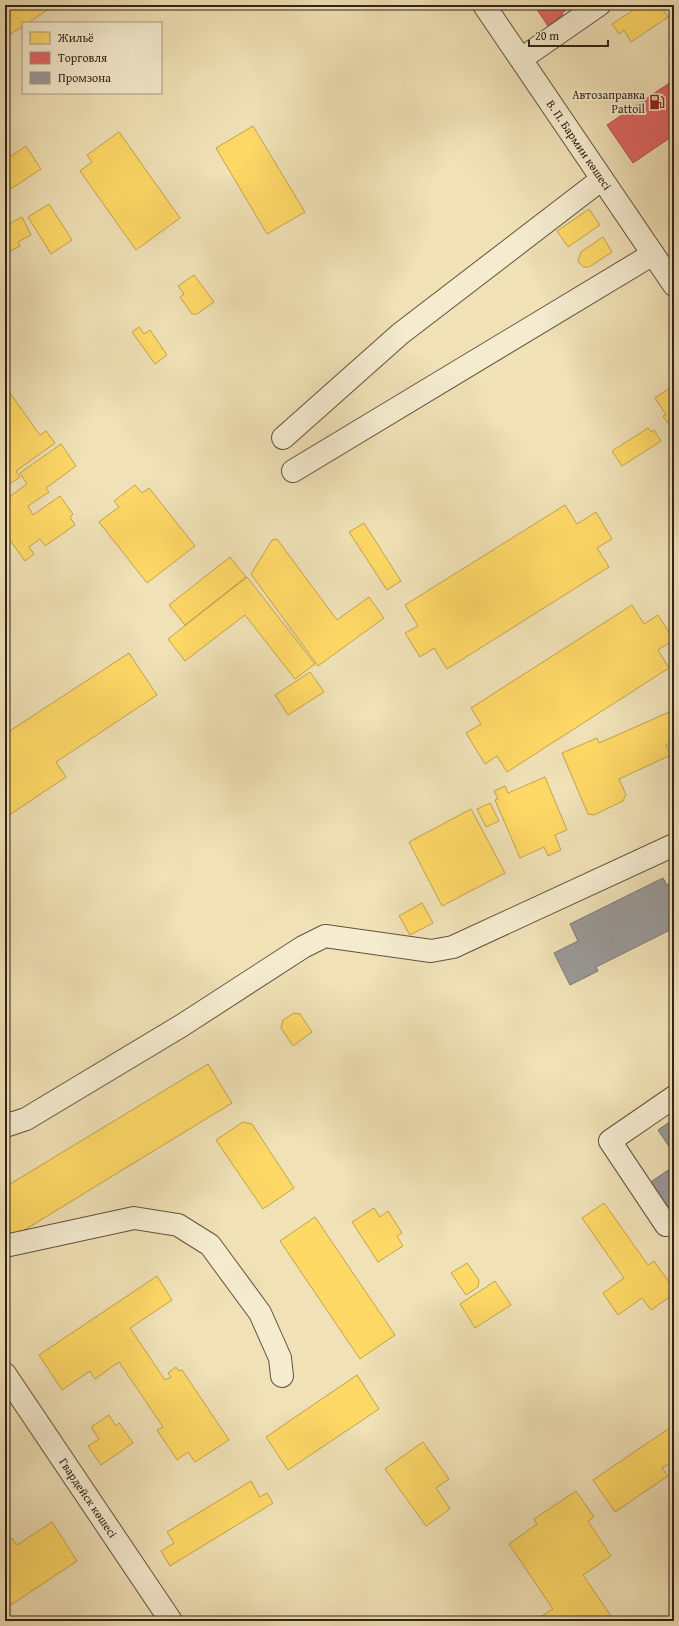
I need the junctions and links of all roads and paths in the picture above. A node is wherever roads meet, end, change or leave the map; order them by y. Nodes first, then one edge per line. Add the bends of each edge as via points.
1 (484, 5) edge
2 (599, 5) edge
3 (521, 59) junction
4 (602, 179) junction
5 (653, 254) junction
6 (674, 285) edge
7 (283, 438) dead end
8 (293, 471) dead end
9 (674, 845) edge
10 (667, 1101) edge
11 (5, 1126) edge
12 (666, 1225) dead end
13 (5, 1246) edge
14 (5, 1374) edge
15 (282, 1376) dead end
16 (171, 1621) edge

1 - 3 street, В. П. Бармин көшесі
2 - 3 street
3 - 4 street, В. П. Бармин көшесі
4 - 5 street, В. П. Бармин көшесі
4 - 7 street via 400,334
5 - 6 street, В. П. Бармин көшесі
5 - 8 street
9 - 11 street via 453,947 431,951 325,936 303,947 175,1030 26,1119
10 - 12 street via 610,1140
13 - 15 street via 52,1238 134,1218 178,1224 210,1244 256,1307 280,1358
14 - 16 street, Гвардейск көшесі

